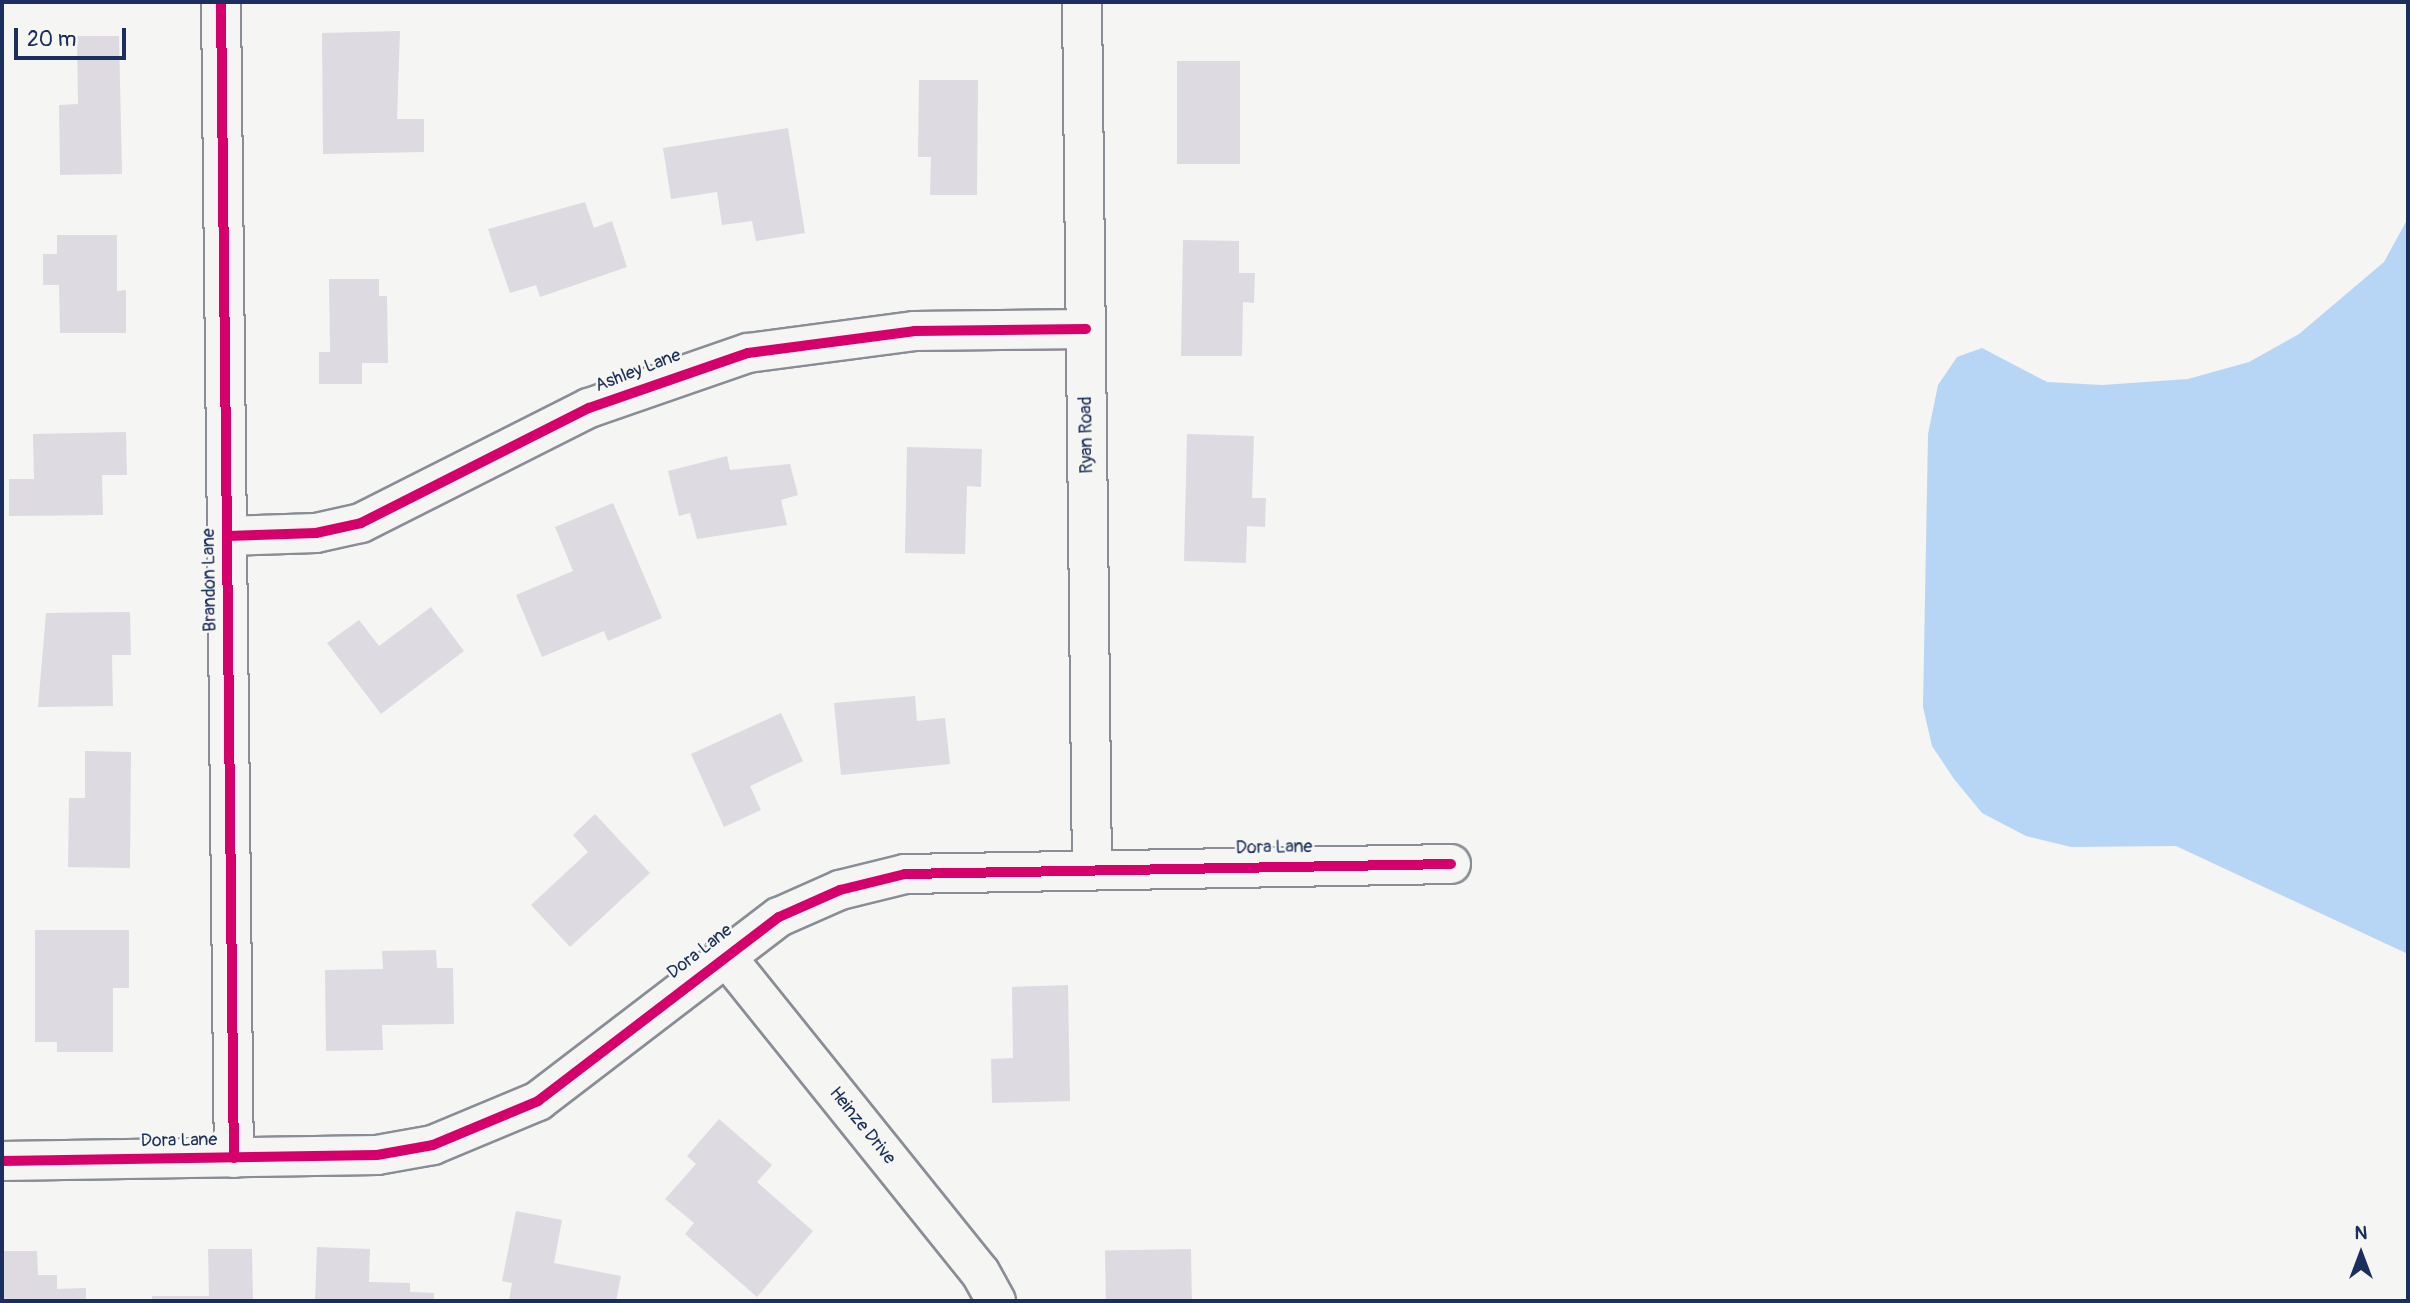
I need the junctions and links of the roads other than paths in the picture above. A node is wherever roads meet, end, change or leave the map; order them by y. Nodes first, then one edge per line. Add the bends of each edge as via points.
1 (221, 2) edge
2 (1082, 2) edge
3 (1086, 329) junction
4 (227, 536) junction
5 (1451, 864) dead end
6 (1092, 867) junction
7 (724, 954) junction
8 (234, 1158) junction
9 (2, 1161) edge
10 (996, 1301) edge

1 - 4 street, Brandon Lane
2 - 3 street, Ryan Road
3 - 4 street, Ashley Lane via 915,331 748,353 589,408 361,523 316,533
3 - 6 street, Ryan Road
4 - 8 street, Brandon Lane
5 - 6 street, Dora Lane
6 - 7 street, Dora Lane via 905,874 809,902
7 - 8 street, Dora Lane via 579,1071 487,1127 377,1155
7 - 10 street, Heinze Drive via 980,1272
8 - 9 street, Dora Lane

